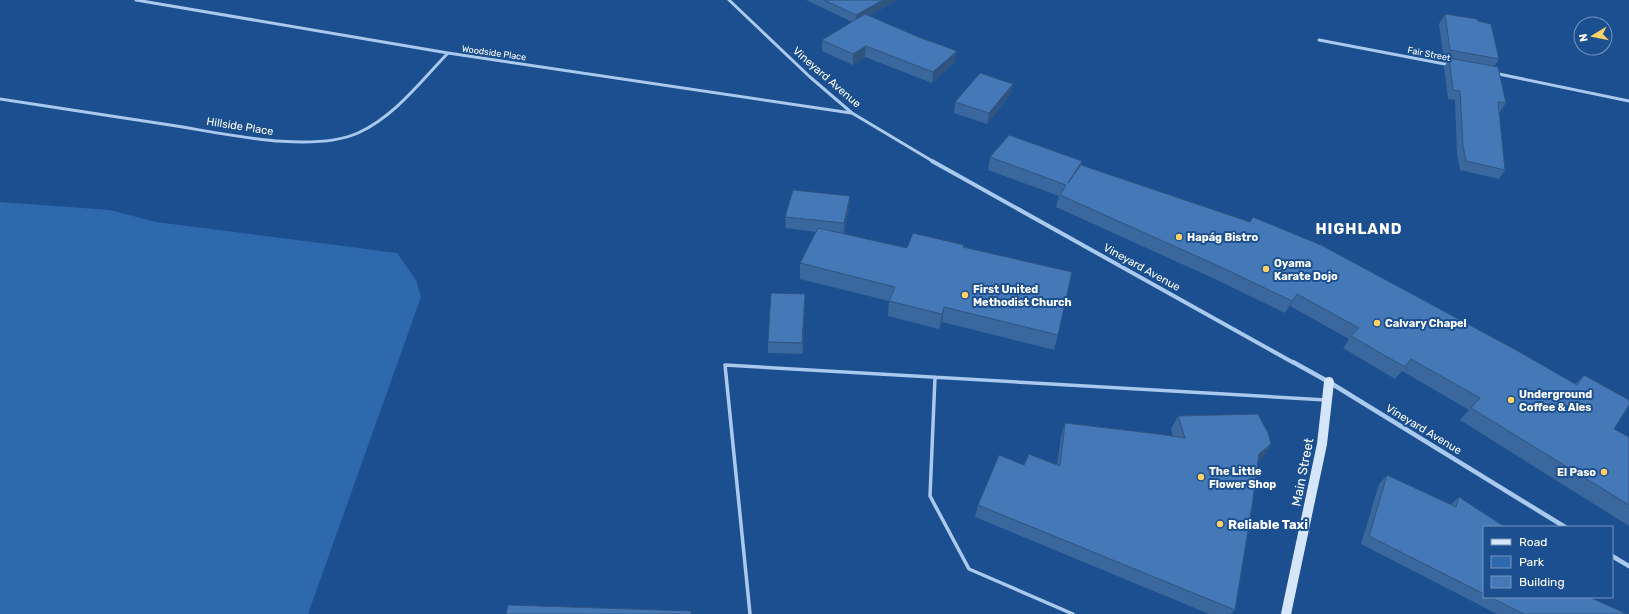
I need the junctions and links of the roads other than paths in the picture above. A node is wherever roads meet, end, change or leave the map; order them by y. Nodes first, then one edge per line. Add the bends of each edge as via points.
1 (136, 0) edge
2 (729, 0) edge
3 (1319, 40) dead end
4 (448, 53) junction
5 (1458, 66) edge
6 (1489, 72) edge
7 (0, 99) edge
8 (1629, 101) edge
9 (852, 113) junction
10 (935, 377) junction
11 (1329, 382) junction
12 (1327, 400) junction
13 (1563, 526) edge
14 (1613, 557) edge
15 (1629, 566) edge
16 (750, 614) edge
17 (1073, 614) edge
18 (1286, 614) edge

1 - 4 street, Woodside Place
2 - 9 street, Vineyard Avenue via 810,78
3 - 5 street, Fair Street
4 - 7 street, Hillside Place via 392,109 370,127 343,138 315,142 276,141
4 - 9 street, Woodside Place
6 - 8 street
9 - 11 street, Vineyard Avenue via 968,182
10 - 12 lane
10 - 16 lane via 725,365
10 - 17 lane via 930,496 969,569
11 - 12 street, Main Street
11 - 13 street, Vineyard Avenue
12 - 18 street, Main Street via 1322,444
14 - 15 street

